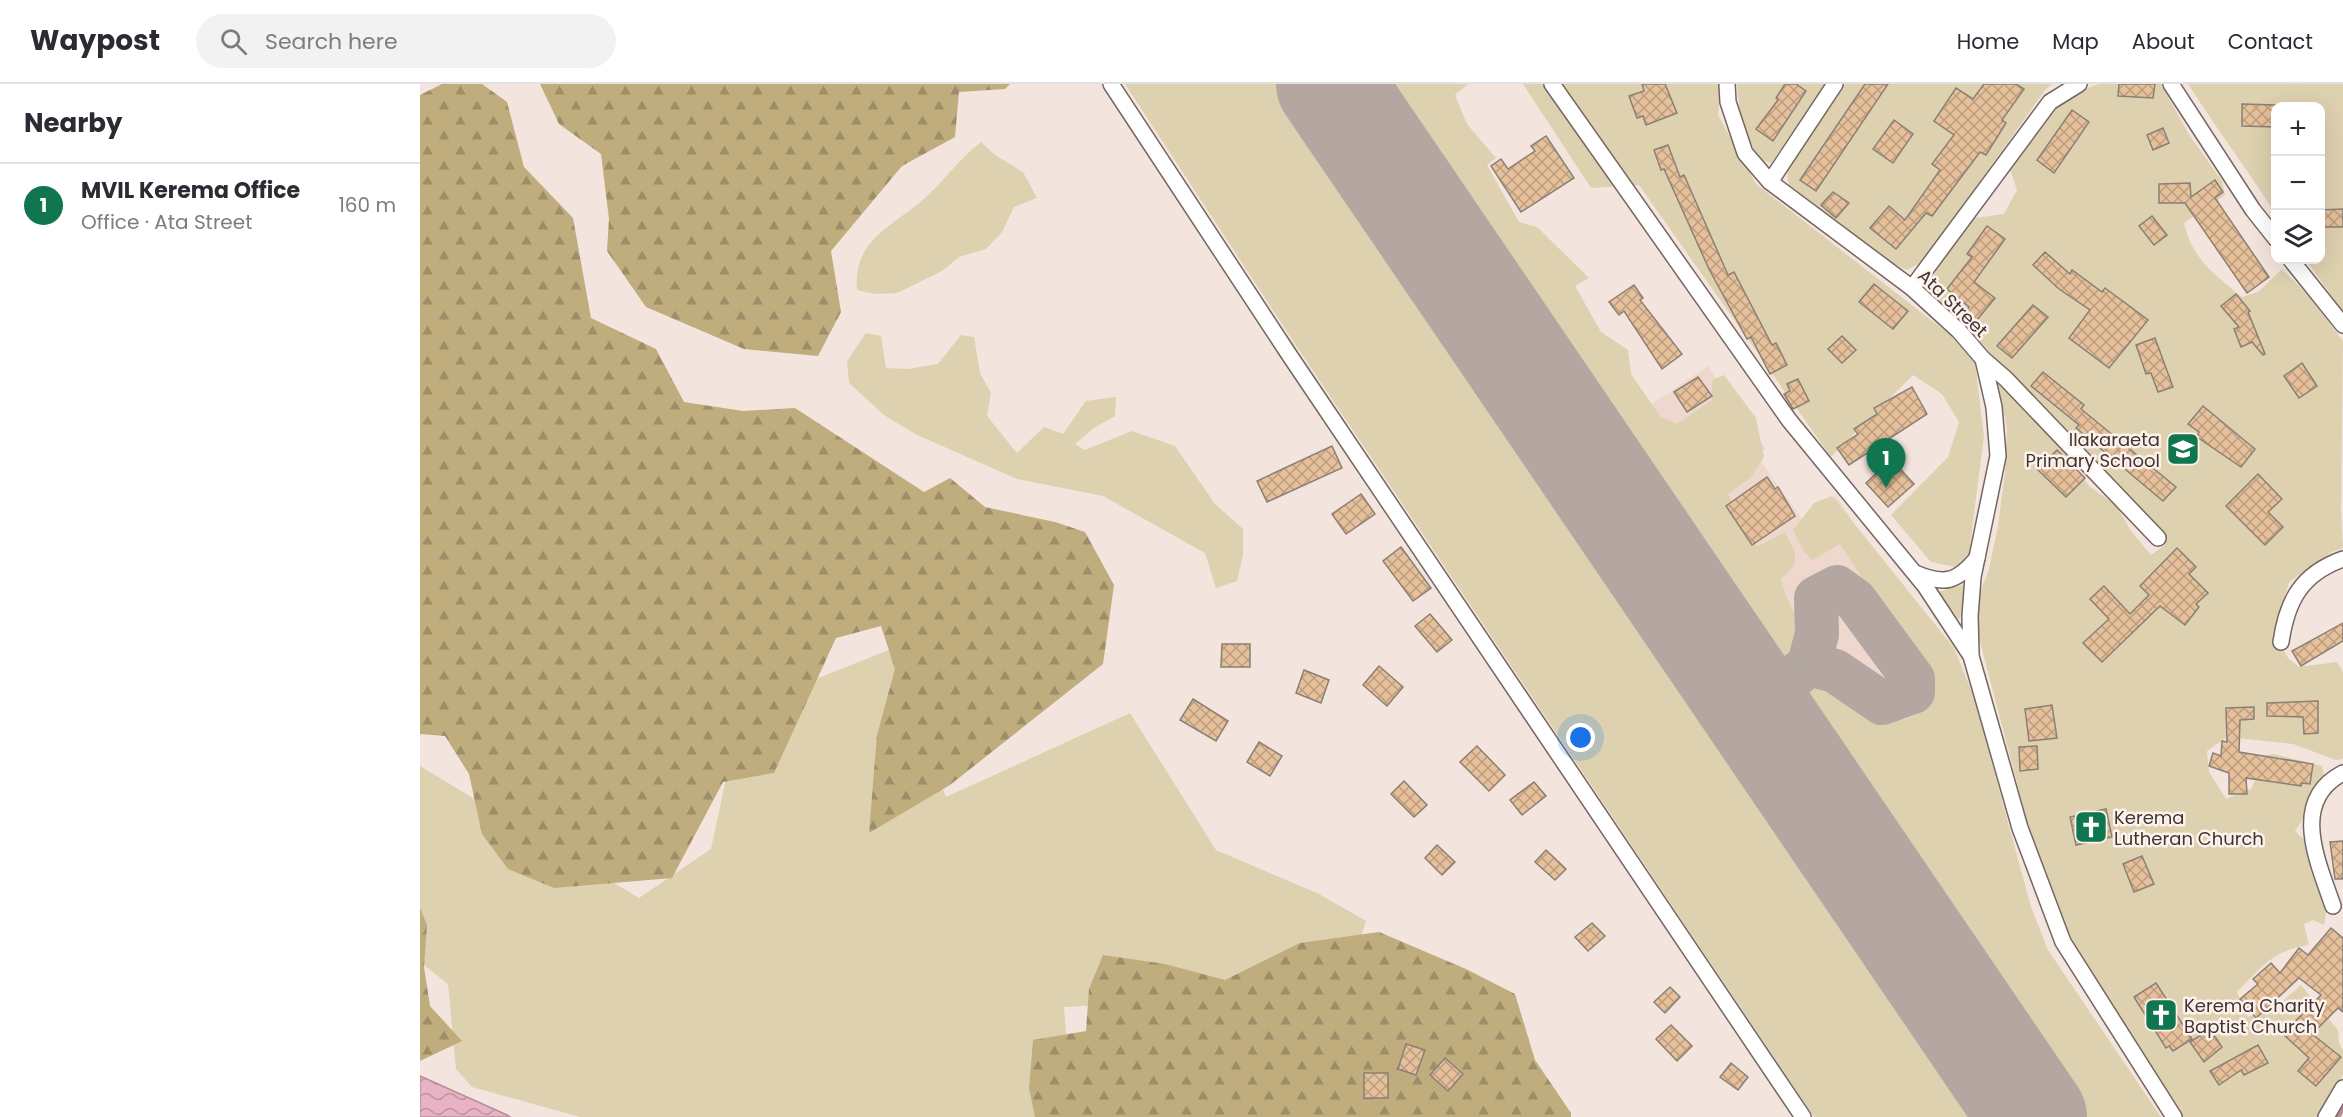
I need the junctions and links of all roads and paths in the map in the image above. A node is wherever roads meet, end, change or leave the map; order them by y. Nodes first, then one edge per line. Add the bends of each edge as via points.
1 (1112, 84) edge
2 (1552, 84) edge
3 (1727, 84) edge
4 (1835, 84) edge
5 (2079, 84) edge
6 (2171, 84) edge
7 (1770, 182) junction
8 (2271, 233) edge
9 (2294, 264) edge
10 (1912, 288) junction
11 (2343, 325) edge
12 (1983, 359) junction
13 (2158, 538) dead end
14 (1978, 558) junction
15 (2343, 559) edge
16 (1915, 573) junction
17 (2281, 642) dead end
18 (1971, 656) junction
19 (2343, 773) edge
20 (2333, 906) dead end
21 (2343, 1088) edge
22 (1803, 1117) edge
23 (2174, 1117) edge
24 (2326, 1117) edge

1 - 22 street via 1422,554
2 - 16 street via 1789,420
3 - 7 street, Ata Street via 1728,102 1745,153
4 - 7 street
5 - 10 street via 2050,102
6 - 8 street
7 - 10 street, Ata Street
9 - 11 street
10 - 12 street, Ata Street
12 - 13 street
12 - 14 street, Ata Street via 1994,407 1998,456
14 - 16 street via 1960,576 1947,581 1934,581
14 - 18 street, Ata Street via 1970,616
15 - 17 street via 2330,564 2296,591
16 - 18 street
18 - 23 street via 2020,828 2063,942
19 - 20 street via 2327,781 2314,807 2311,841
21 - 24 street

